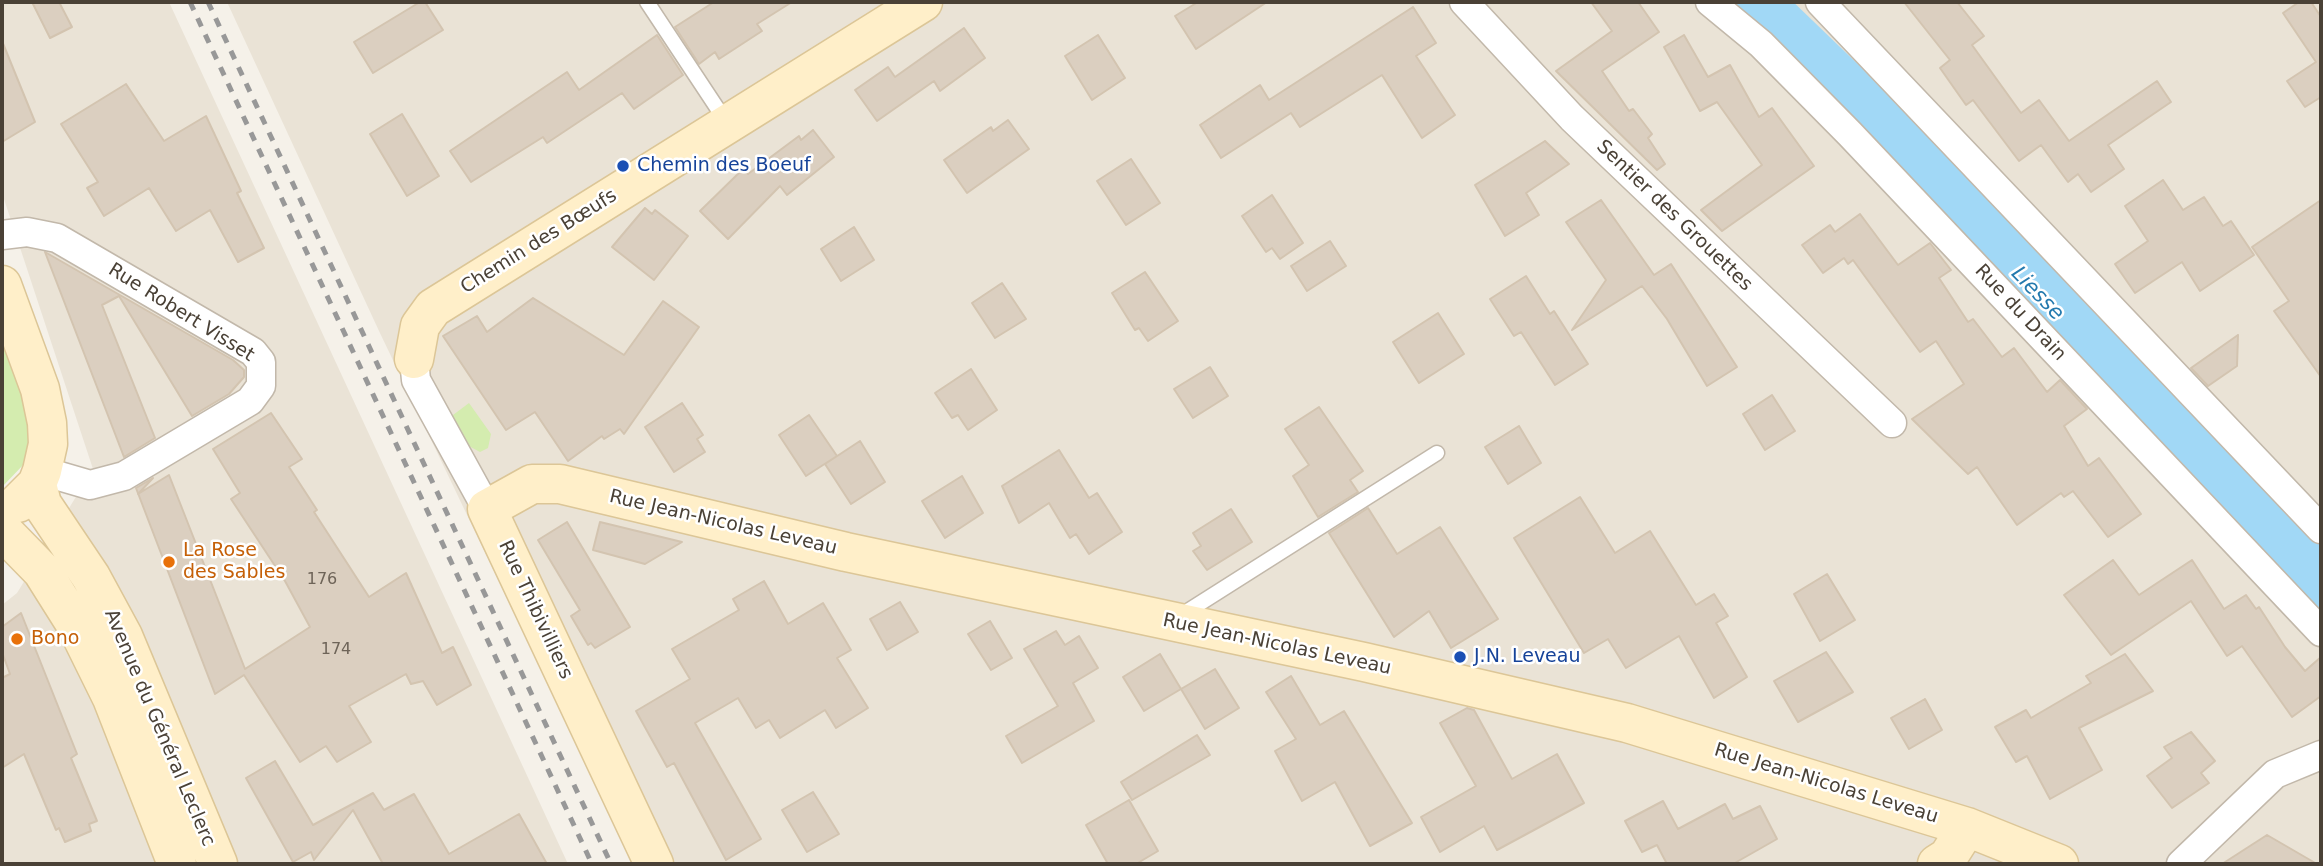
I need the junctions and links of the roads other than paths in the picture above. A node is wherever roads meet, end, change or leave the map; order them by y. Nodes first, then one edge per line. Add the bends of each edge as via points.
1 (647, 2) edge
2 (923, 2) edge
3 (1464, 2) edge
4 (1710, 2) edge
5 (1820, 2) edge
6 (728, 124) junction
7 (14, 233) edge
8 (2, 285) edge
9 (414, 359) joint
10 (1892, 423) dead end
11 (1437, 453) dead end
12 (39, 477) junction
13 (487, 509) junction
14 (2, 513) edge
15 (2321, 529) edge
16 (2, 530) edge
17 (1170, 622) junction
18 (2321, 632) edge
19 (2321, 755) edge
20 (1950, 853) edge
21 (177, 864) edge
22 (218, 864) edge
23 (654, 864) edge
24 (2059, 864) edge
25 (2181, 864) edge

1 - 6 lane
2 - 6 street, Chemin des Bœufs
3 - 10 street, Sentier des Grouettes via 1572,118
4 - 18 street, Rue du Drain via 1761,44 1850,134
5 - 15 street
6 - 9 street, Chemin des Bœufs via 433,308 420,326
7 - 12 street, Rue Robert Visset via 57,238 253,352 261,362 261,386 250,401 124,476 90,485
8 - 12 street via 45,405 48,444
9 - 13 street, Rue Thibivilliers via 416,380
11 - 17 lane
12 - 14 street via 27,496
12 - 22 street, Avenue du Général Leclerc via 43,504 123,636
13 - 17 street, Rue Jean-Nicolas Leveau via 532,484 560,484
13 - 23 street, Rue Thibivilliers
16 - 21 street, Avenue du Général Leclerc via 42,571 76,625 112,698
17 - 20 street, Rue Jean-Nicolas Leveau via 1627,723
19 - 25 street via 2275,774
20 - 24 street, Rue Jean-Nicolas Leveau

